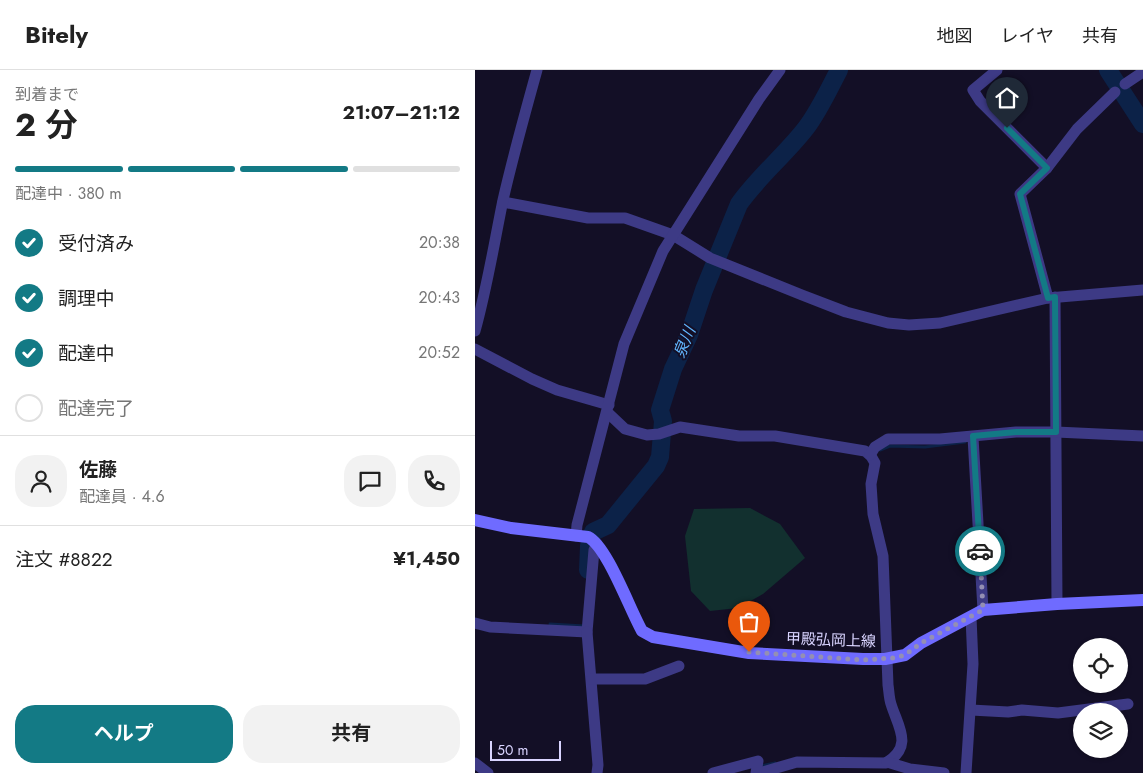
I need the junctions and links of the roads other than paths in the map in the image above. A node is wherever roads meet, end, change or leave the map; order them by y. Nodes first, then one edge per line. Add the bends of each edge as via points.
1 (537, 70) edge
2 (780, 70) edge
3 (997, 70) edge
4 (1143, 72) edge
5 (1125, 84) dead end
6 (1115, 92) dead end
7 (1047, 168) junction
8 (503, 202) junction
9 (673, 235) junction
10 (1143, 290) edge
11 (1052, 298) junction
12 (475, 332) edge
13 (475, 349) edge
14 (608, 409) junction
15 (1143, 436) edge
16 (1056, 437) junction
17 (973, 442) junction
18 (871, 457) junction
19 (475, 520) edge
20 (588, 539) junction
21 (1143, 600) edge
22 (1057, 604) junction
23 (983, 610) junction
24 (971, 617) junction
25 (475, 623) edge
26 (587, 632) junction
27 (883, 659) junction
28 (679, 666) dead end
29 (592, 679) junction
30 (971, 710) junction
31 (1073, 711) edge
32 (887, 762) junction
33 (475, 763) edge
34 (757, 770) edge
35 (489, 773) edge
36 (597, 773) edge
37 (713, 773) edge
38 (944, 773) edge
39 (966, 773) edge

1 - 8 street
2 - 9 street
3 - 7 street via 973,90
4 - 5 street
6 - 7 street via 1077,129
7 - 11 street via 1020,194
8 - 9 street via 588,218 625,218
8 - 12 street
9 - 11 street via 715,260 846,312 888,323 940,323
9 - 14 street via 663,251 624,344
10 - 11 street
11 - 16 street
13 - 14 street via 540,383
14 - 18 street via 625,429 647,435 680,428 739,436 775,436 865,451
14 - 20 street via 577,525
15 - 16 street
16 - 17 street via 1016,432
16 - 22 street
17 - 18 street via 888,439 875,447
17 - 23 street
18 - 27 street via 873,514 883,556
19 - 20 main road
20 - 26 street via 594,550
20 - 27 main road, 甲殿弘岡上線 via 605,557 642,631 653,637 752,653
21 - 22 main road, 甲殿弘岡上線
22 - 23 main road, 甲殿弘岡上線
23 - 24 main road, 甲殿弘岡上線
24 - 27 main road, 甲殿弘岡上線 via 905,655
24 - 30 street
25 - 26 street via 490,627
26 - 29 street
27 - 32 street via 891,704 903,735 897,755
28 - 29 street via 645,679
29 - 36 street
30 - 31 street
30 - 39 street
32 - 34 street via 797,762
32 - 38 street via 910,769
33 - 35 street
34 - 37 street via 758,761

